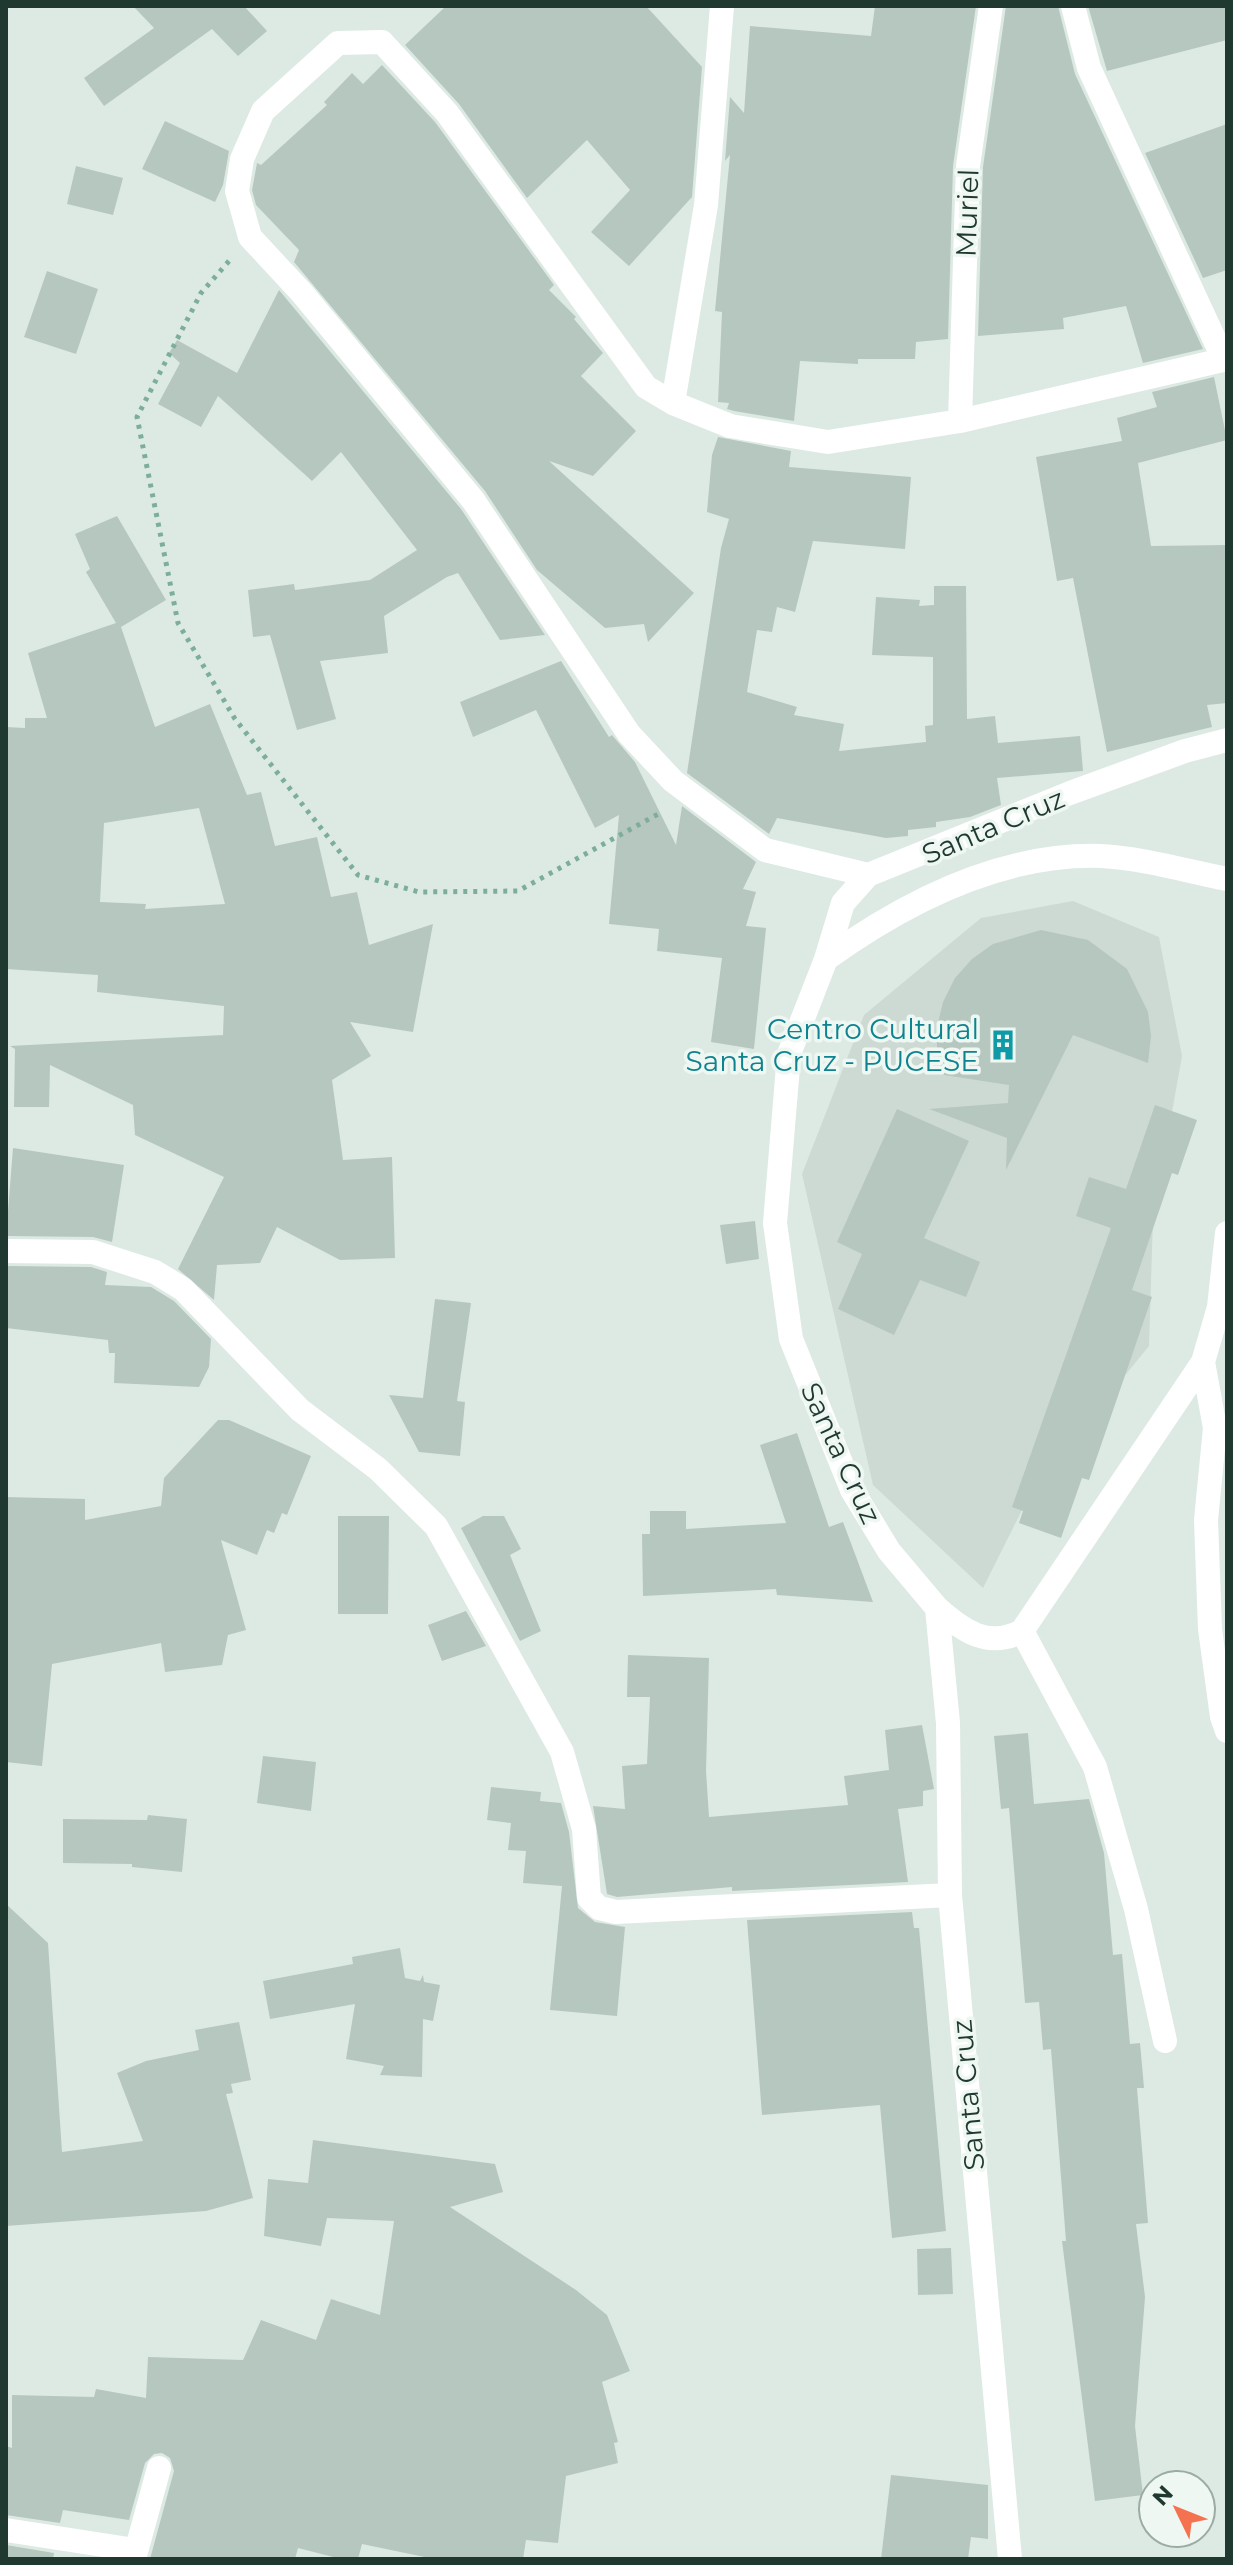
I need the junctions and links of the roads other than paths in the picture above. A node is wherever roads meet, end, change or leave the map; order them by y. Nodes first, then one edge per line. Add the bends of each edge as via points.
1 (722, 6) edge
2 (991, 6) edge
3 (1073, 6) edge
4 (1225, 359) edge
5 (673, 403) junction
6 (960, 421) junction
7 (1227, 740) edge
8 (868, 875) junction
9 (1227, 879) edge
10 (826, 959) junction
11 (1227, 1233) edge
12 (6, 1251) edge
13 (1203, 1362) junction
14 (937, 1608) junction
15 (1022, 1631) junction
16 (1227, 1731) edge
17 (950, 1895) junction
18 (1165, 2041) dead end
19 (159, 2468) dead end
20 (6, 2530) edge
21 (134, 2554) edge
22 (1010, 2559) edge

1 - 5 street via 706,205
2 - 6 street, Muriel via 968,166
3 - 4 street via 1089,68
4 - 6 street
5 - 6 street via 730,426 828,442
5 - 8 street via 646,387 447,113 382,42 338,43 263,111 242,159 237,191 250,237 473,500 629,734 690,796 765,850
7 - 8 street, Santa Cruz via 1070,793
8 - 10 street, Santa Cruz via 843,903
9 - 10 street via 1103,856 1032,859 931,895
10 - 14 street, Santa Cruz via 789,1054 775,1223 784,1303 791,1339 852,1490 889,1551
11 - 13 street via 1219,1307
12 - 17 street via 93,1252 155,1272 183,1289 300,1410 378,1469 436,1526 562,1752 584,1829 592,1904 616,1912
13 - 15 street
13 - 16 street via 1215,1428 1206,1520 1210,1629
14 - 15 street via 958,1626 989,1640 1006,1640
14 - 17 street, Santa Cruz via 948,1723
15 - 18 street via 1095,1767 1136,1909
17 - 22 street, Santa Cruz
19 - 21 street
20 - 21 street

